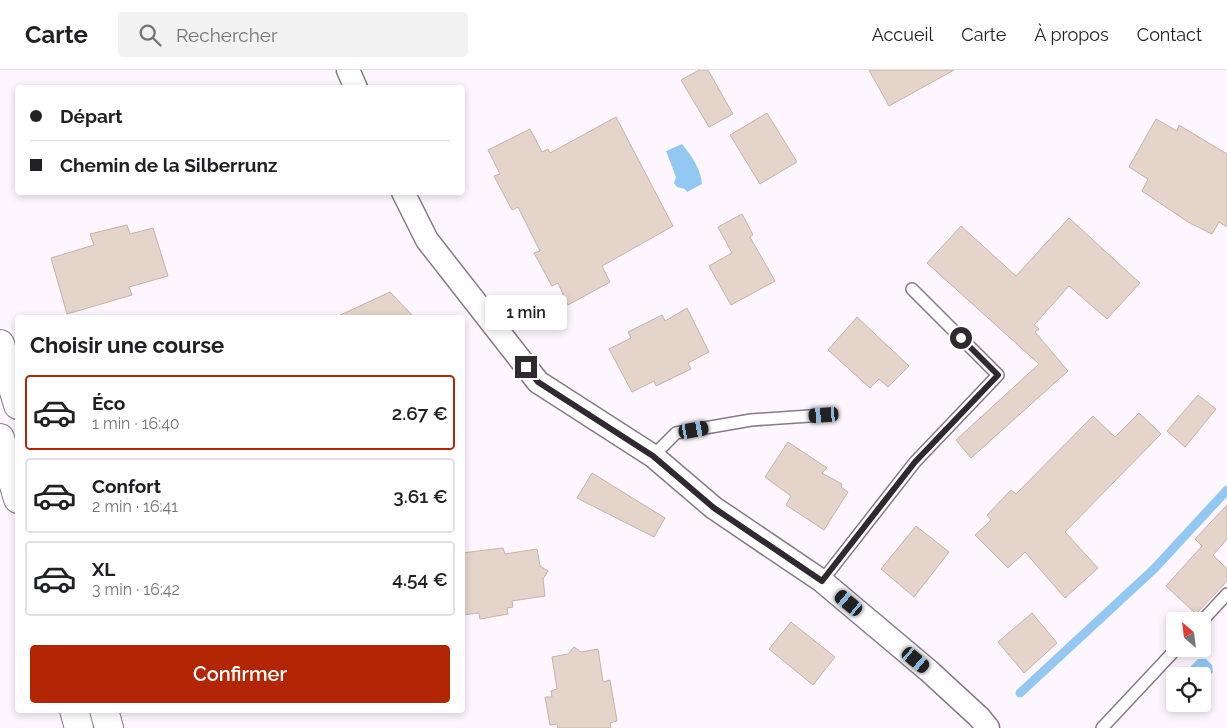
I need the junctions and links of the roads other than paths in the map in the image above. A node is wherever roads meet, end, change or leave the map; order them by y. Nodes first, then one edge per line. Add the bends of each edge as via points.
1 (348, 70) edge
2 (355, 85) edge
3 (404, 195) edge
4 (912, 289) dead end
5 (0, 344) edge
6 (15, 395) edge
7 (824, 415) dead end
8 (0, 438) edge
9 (653, 456) junction
10 (15, 489) edge
11 (822, 581) junction
12 (1227, 594) edge
13 (1210, 612) edge
14 (1168, 658) edge
15 (75, 713) edge
16 (105, 713) edge
17 (79, 728) edge
18 (109, 728) edge
19 (988, 728) edge
20 (1102, 728) edge

1 - 2 street
3 - 9 street via 427,240 538,382
4 - 11 lane via 998,375 915,462
5 - 6 main road
7 - 9 lane via 751,420 676,433
8 - 10 main road
9 - 11 street via 714,508
11 - 19 street via 929,671
12 - 13 lane
14 - 20 lane
15 - 17 main road
16 - 18 main road

